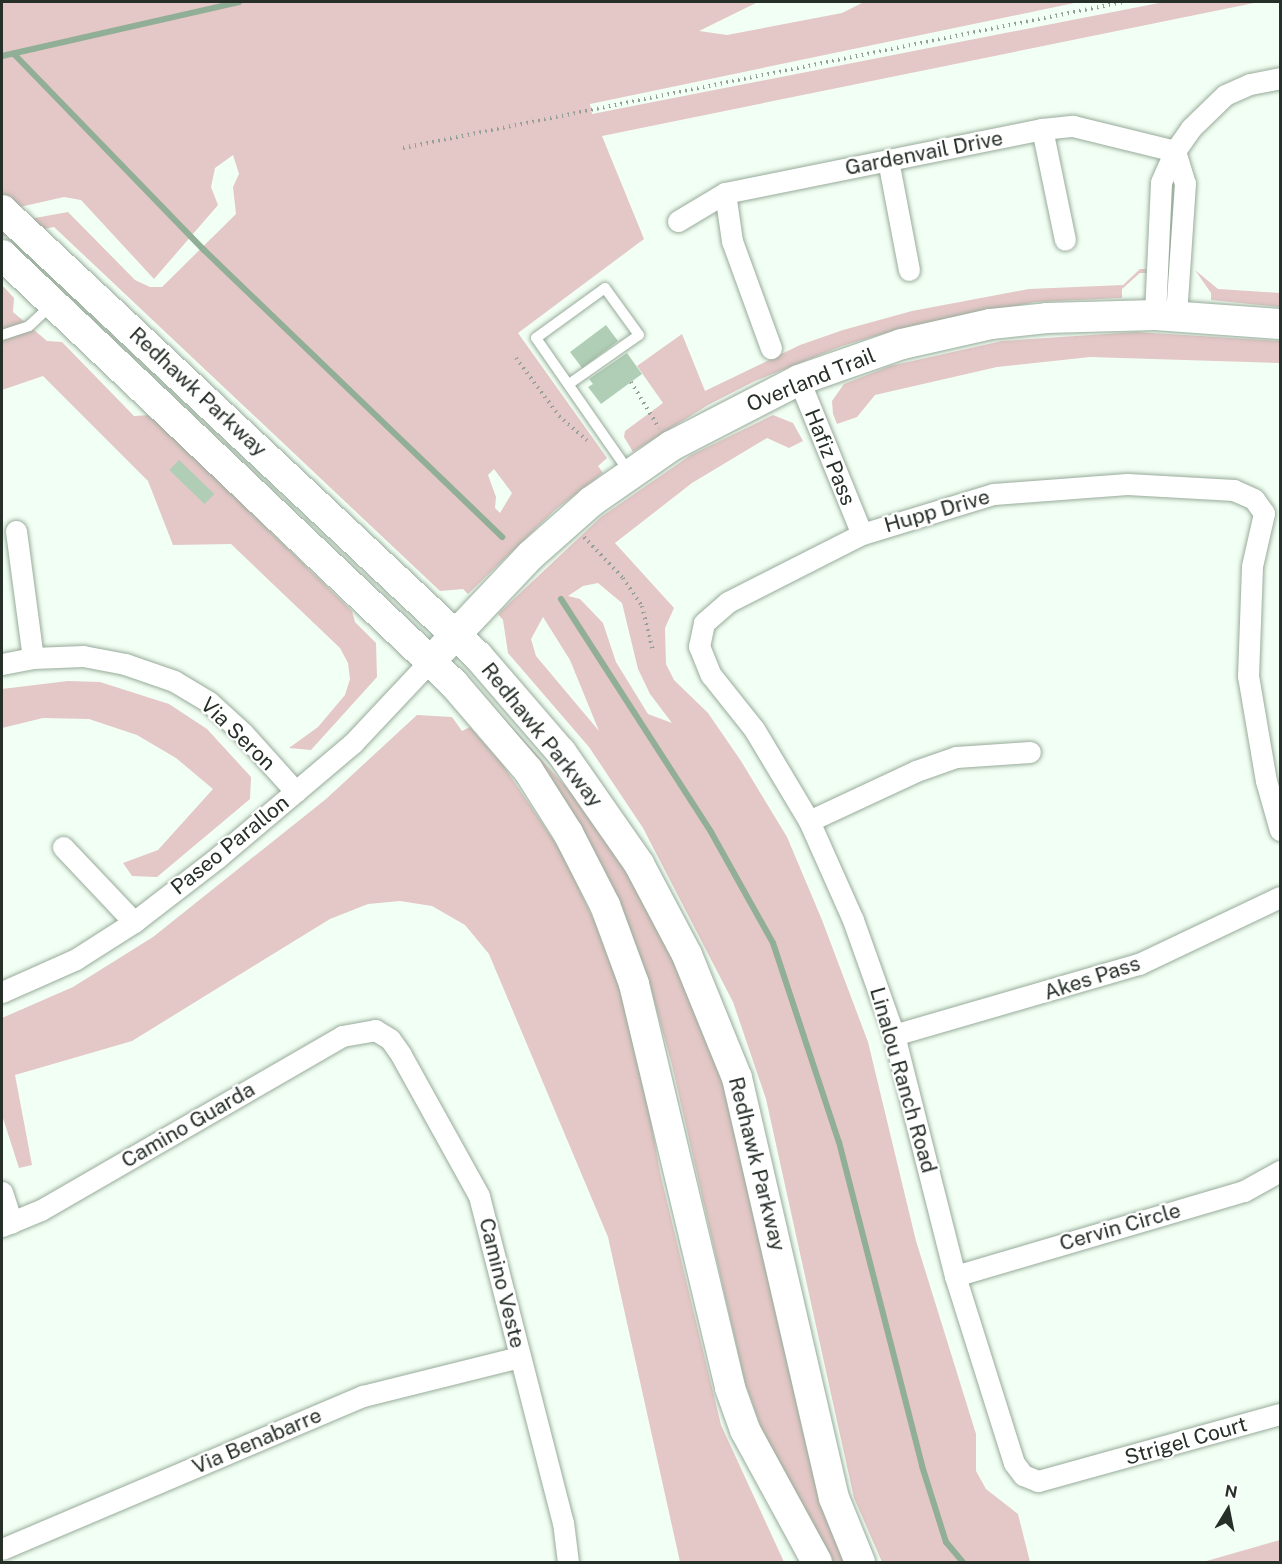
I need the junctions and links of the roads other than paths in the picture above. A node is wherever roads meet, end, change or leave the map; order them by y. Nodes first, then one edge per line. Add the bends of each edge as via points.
1 (1281, 78) edge
2 (1042, 129) junction
3 (1175, 151) junction
4 (888, 160) junction
5 (725, 193) junction
6 (2, 210) edge
7 (678, 221) dead end
8 (1158, 225) junction
9 (1182, 226) junction
10 (1065, 240) dead end
11 (2, 255) edge
12 (909, 270) dead end
13 (54, 304) junction
14 (1166, 315) junction
15 (1281, 324) edge
16 (2, 335) edge
17 (771, 348) dead end
18 (799, 380) junction
19 (569, 384) junction
20 (630, 473) junction
21 (16, 531) dead end
22 (862, 534) junction
23 (455, 635) junction
24 (699, 646) joint
25 (33, 657) junction
26 (430, 661) junction
27 (2, 664) edge
28 (1030, 752) dead end
29 (296, 792) junction
30 (808, 821) junction
31 (1281, 830) edge
32 (63, 847) dead end
33 (1281, 897) edge
34 (134, 922) junction
35 (2, 992) edge
36 (375, 1030) joint
37 (894, 1035) junction
38 (1281, 1171) edge
39 (2, 1192) edge
40 (7, 1224) edge
41 (955, 1276) junction
42 (520, 1357) junction
43 (1281, 1414) edge
44 (1091, 1469) joint
45 (797, 1528) junction
46 (2, 1549) edge
47 (568, 1563) edge
48 (796, 1563) edge
49 (817, 1563) edge
50 (860, 1563) edge

1 - 3 street via 1250,84 1225,95 1191,128
2 - 3 street, Gardenvail Drive via 1072,126
2 - 4 street, Gardenvail Drive
2 - 10 street
3 - 8 street via 1161,182
3 - 9 street via 1185,183
4 - 5 street, Gardenvail Drive
4 - 12 street
5 - 7 street, Gardenvail Drive
5 - 17 street via 732,241
6 - 23 main road, Redhawk Parkway
8 - 9 lane
8 - 14 street
9 - 14 street
11 - 13 main road, Redhawk Parkway
13 - 16 lane via 29,326
13 - 26 main road, Redhawk Parkway
14 - 15 main road, Overland Trail
14 - 18 main road, Overland Trail via 1047,318 991,324 902,344
18 - 20 main road, Overland Trail via 718,419
18 - 22 street, Hafiz Pass
19 - 19 lane via 536,338 605,288 639,335
19 - 20 lane
20 - 23 main road, Overland Trail via 561,527
21 - 25 street
22 - 24 street, Hupp Drive via 728,602 704,623
22 - 31 street, Hupp Drive via 993,494 1080,485 1234,490 1254,499 1264,513 1252,566 1248,676 1266,780
23 - 26 main road, Overland Trail
23 - 50 main road, Redhawk Parkway via 525,708 596,797 639,864 687,955 737,1078 834,1498
24 - 30 street, Linalou Ranch Road via 711,675 754,729
25 - 27 street, Via Seron
25 - 29 street, Via Seron via 83,656 125,664 174,681 209,702
26 - 29 street, Paseo Parallon via 353,743
26 - 45 main road, Redhawk Parkway via 528,770 568,832 604,905 634,984 730,1388 746,1430
28 - 30 street via 956,757 916,771
29 - 34 street, Paseo Parallon
30 - 37 street, Linalou Ranch Road via 853,920
32 - 34 street via 105,887
33 - 37 street, Akes Pass via 1139,964
34 - 35 street, Paseo Parallon via 76,959
36 - 40 street, Camino Guarda via 342,1036 41,1210
36 - 42 street, Camino Veste via 390,1039 401,1055 479,1196
37 - 41 street, Linalou Ranch Road
38 - 41 street, Cervin Circle via 1244,1191
39 - 40 street
41 - 44 street, Linalou Ranch Road via 1014,1462 1023,1475 1038,1481
42 - 46 street, Via Benabarre via 363,1396
42 - 47 street, Camino Veste via 562,1522
43 - 44 street, Strigel Court
45 - 48 main road
45 - 49 main road, Redhawk Parkway

